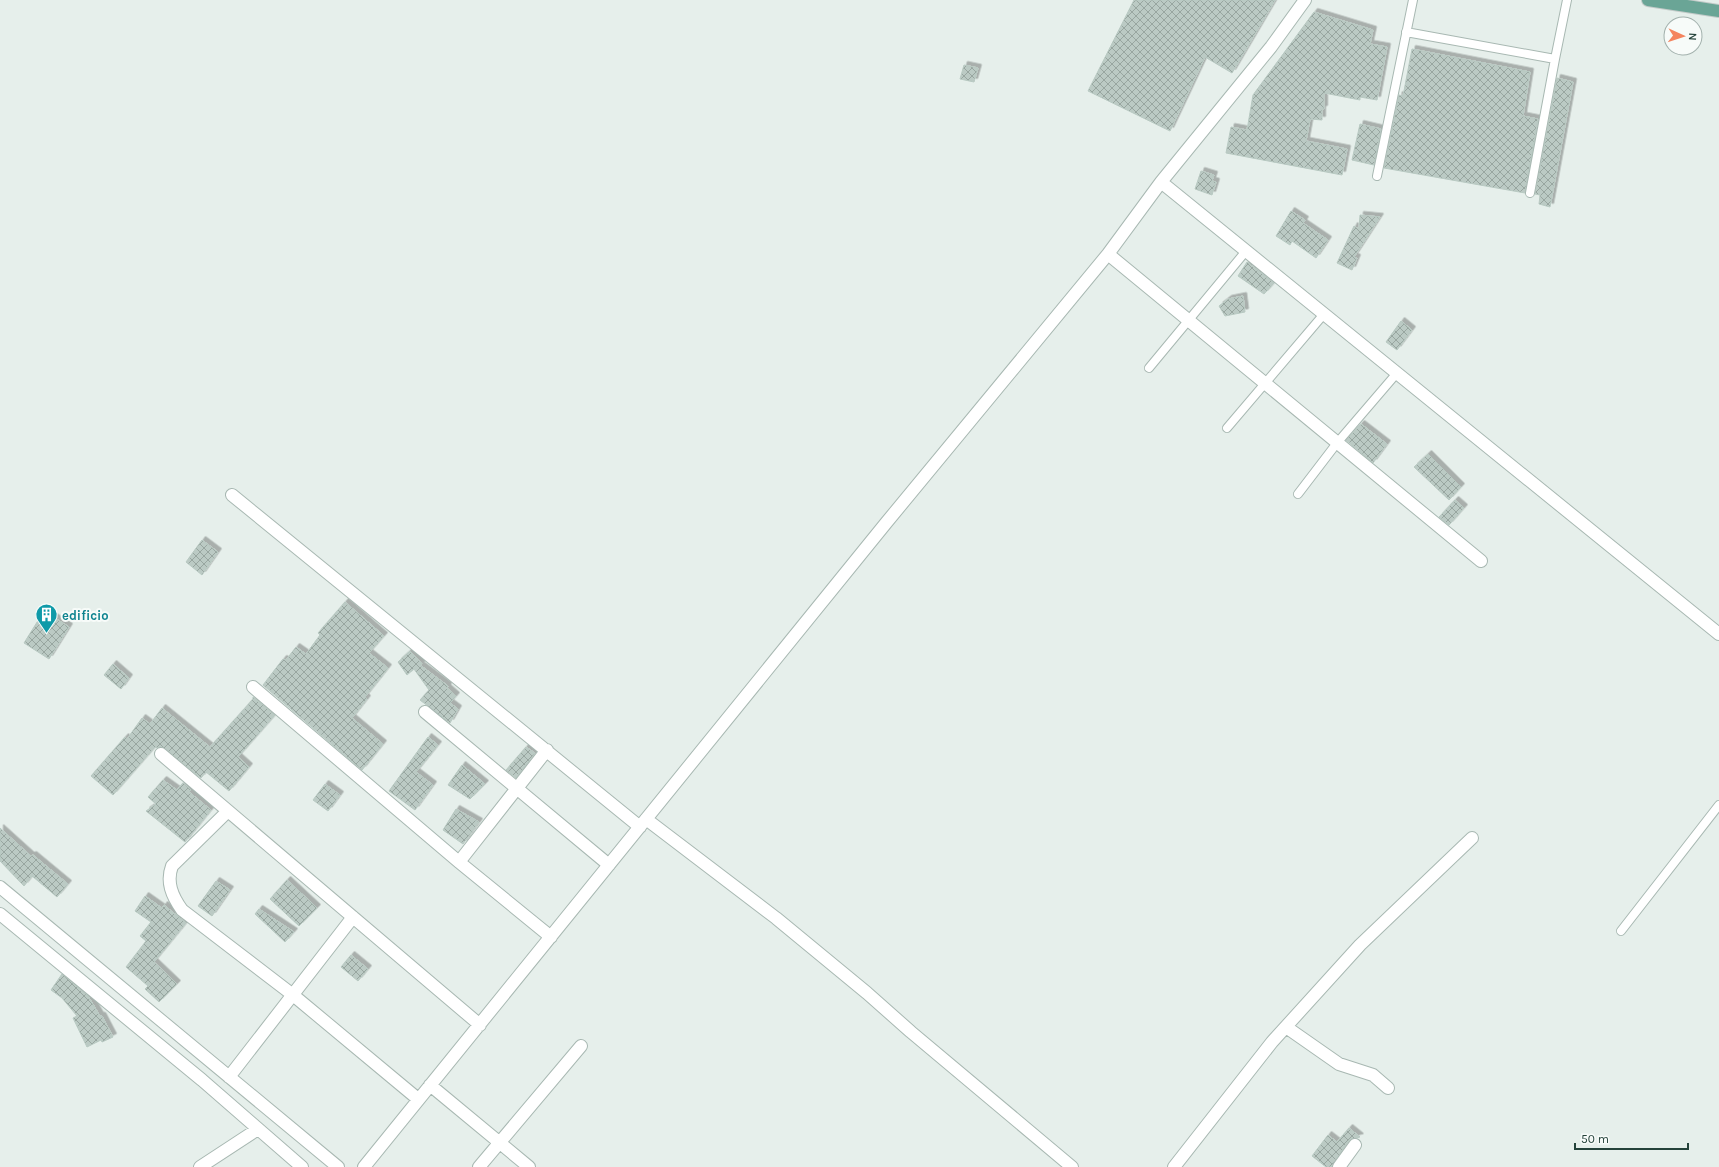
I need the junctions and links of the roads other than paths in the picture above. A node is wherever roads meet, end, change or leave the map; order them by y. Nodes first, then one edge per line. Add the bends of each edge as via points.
1 (1305, 0) edge
2 (1412, 0) edge
3 (1568, 0) edge
4 (1648, 0) edge
5 (1719, 11) edge
6 (1406, 32) junction
7 (1555, 59) junction
8 (1377, 176) dead end
9 (1161, 182) junction
10 (1530, 193) dead end
11 (1246, 251) junction
12 (1108, 254) junction
13 (1324, 314) junction
14 (1189, 320) junction
15 (1149, 368) dead end
16 (1397, 373) junction
17 (1264, 383) junction
18 (1227, 428) dead end
19 (1337, 443) junction
20 (1298, 494) dead end
21 (232, 495) dead end
22 (1481, 561) dead end
23 (1719, 634) edge
24 (253, 687) dead end
25 (425, 712) dead end
26 (547, 750) junction
27 (161, 754) dead end
28 (516, 788) junction
29 (1719, 805) edge
30 (228, 811) junction
31 (643, 823) junction
32 (1472, 838) dead end
33 (459, 862) junction
34 (609, 865) junction
35 (0, 887) edge
36 (0, 914) edge
37 (353, 917) junction
38 (1621, 931) dead end
39 (551, 937) junction
40 (293, 995) junction
41 (480, 1025) junction
42 (1286, 1027) junction
43 (581, 1046) dead end
44 (199, 1065) junction
45 (229, 1077) junction
46 (430, 1085) junction
47 (1388, 1088) dead end
48 (418, 1098) junction
49 (258, 1129) junction
50 (499, 1143) junction
51 (1355, 1145) dead end
52 (200, 1167) edge
53 (302, 1167) edge
54 (338, 1167) edge
55 (364, 1167) edge
56 (479, 1167) edge
57 (528, 1167) edge
58 (1072, 1167) edge
59 (1174, 1167) edge
60 (1339, 1167) edge

1 - 9 street via 1271,47
2 - 6 lane
3 - 7 lane
4 - 5 main road
6 - 7 lane
6 - 8 lane
7 - 10 lane
9 - 11 street
9 - 12 street
11 - 13 street
11 - 14 lane
12 - 14 street
12 - 31 street
13 - 16 street
13 - 17 lane
14 - 15 lane
14 - 17 street
16 - 19 lane
16 - 23 street
17 - 18 lane
17 - 19 street
19 - 20 lane
19 - 22 street
21 - 26 street
24 - 33 street
25 - 28 street
26 - 28 street
26 - 31 street
27 - 30 street
28 - 33 street
28 - 34 street
29 - 38 lane
30 - 37 street
30 - 40 street via 172,866 169,875 173,898 182,910
31 - 34 street
31 - 58 street via 776,918
32 - 42 street via 1360,945
33 - 39 street
34 - 39 street
35 - 44 street
36 - 44 street
37 - 40 street
37 - 41 street
39 - 41 street
40 - 45 street
40 - 48 street
41 - 46 street
42 - 47 street via 1339,1064 1373,1075
42 - 59 street
43 - 50 street
44 - 45 street
44 - 49 street
45 - 54 street
46 - 48 street
46 - 50 street
48 - 55 street
49 - 52 street
49 - 53 street
50 - 56 street
50 - 57 street
51 - 60 street

